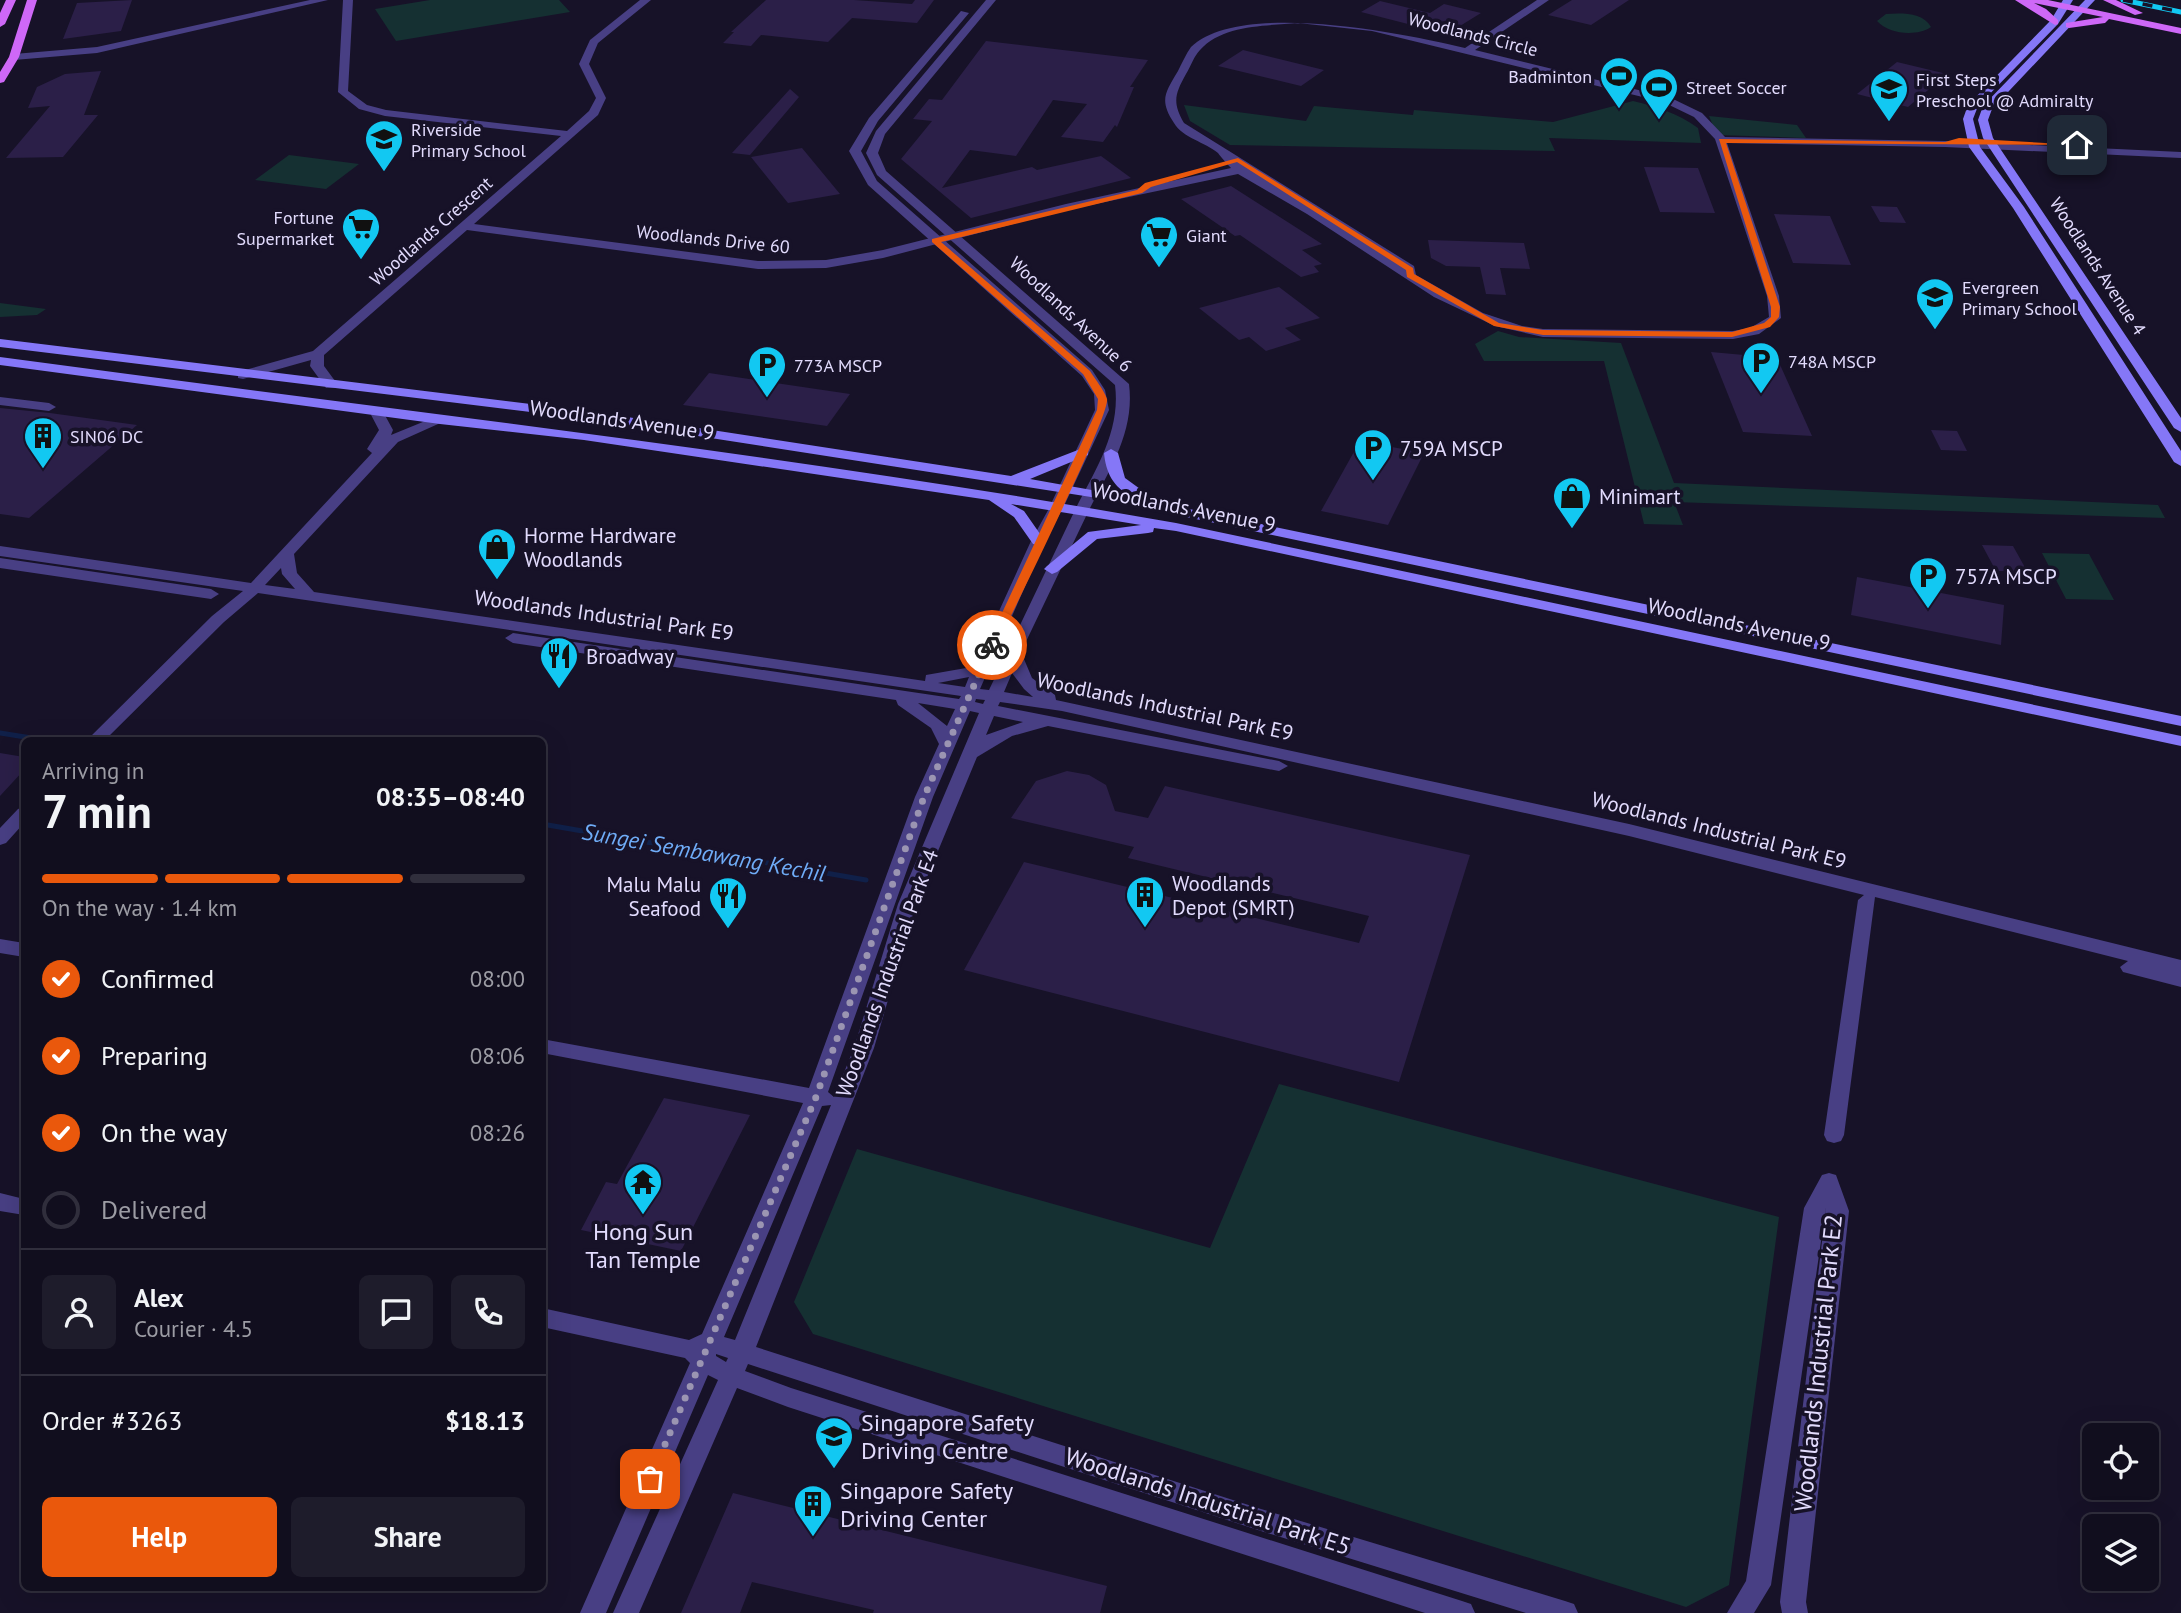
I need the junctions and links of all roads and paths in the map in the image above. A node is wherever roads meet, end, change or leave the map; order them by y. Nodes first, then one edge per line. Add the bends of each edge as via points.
1 (11, 0) edge
2 (32, 0) edge
3 (304, 0) edge
4 (322, 0) edge
5 (358, 0) edge
6 (646, 0) edge
7 (975, 0) edge
8 (991, 0) edge
9 (1544, 0) edge
10 (2021, 0) edge
11 (2034, 0) edge
12 (2108, 0) edge
13 (2067, 2) edge
14 (348, 3) edge
15 (2086, 4) edge
16 (2152, 17) junction
17 (2133, 21) junction
18 (2055, 22) junction
19 (2181, 23) edge
20 (0, 24) edge
21 (2068, 25) junction
22 (2181, 31) edge
23 (32, 40) junction
24 (1467, 51) junction
25 (14, 57) junction
26 (0, 80) edge
27 (348, 94) junction
28 (568, 134) junction
29 (1721, 141) junction
30 (1974, 144) junction
31 (1993, 145) junction
32 (2181, 153) edge
33 (1236, 163) junction
34 (463, 226) junction
35 (956, 235) junction
36 (935, 241) junction
37 (0, 343) edge
38 (318, 354) junction
39 (0, 361) edge
40 (243, 375) junction
41 (331, 385) junction
42 (0, 401) edge
43 (49, 407) dead end
44 (376, 411) junction
45 (440, 420) junction
46 (2181, 428) edge
47 (1083, 452) junction
48 (1111, 453) junction
49 (2181, 462) edge
50 (1009, 480) junction
51 (1065, 489) junction
52 (1091, 493) junction
53 (985, 495) junction
54 (1057, 506) junction
55 (1082, 510) junction
56 (1181, 510) junction
57 (1176, 527) junction
58 (1038, 541) junction
59 (0, 551) edge
60 (287, 554) junction
61 (0, 563) edge
62 (1052, 569) junction
63 (243, 593) junction
64 (310, 597) junction
65 (1013, 652) junction
66 (986, 658) junction
67 (883, 679) junction
68 (893, 696) junction
69 (967, 698) junction
70 (993, 702) junction
71 (1062, 714) junction
72 (2181, 721) edge
73 (98, 736) edge
74 (2181, 741) edge
75 (948, 744) junction
76 (1244, 752) junction
77 (970, 758) junction
78 (21, 816) edge
79 (0, 839) edge
80 (1867, 900) junction
81 (0, 946) edge
82 (21, 950) edge
83 (2181, 967) edge
84 (2181, 980) edge
85 (546, 1047) edge
86 (816, 1097) junction
87 (840, 1103) junction
88 (1834, 1135) dead end
89 (786, 1164) junction
90 (814, 1170) junction
91 (0, 1202) edge
92 (21, 1206) edge
93 (738, 1274) junction
94 (768, 1281) junction
95 (546, 1318) edge
96 (700, 1351) junction
97 (742, 1352) junction
98 (730, 1374) junction
99 (672, 1428) junction
100 (704, 1435) junction
101 (607, 1581) junction
102 (637, 1588) junction
103 (593, 1613) edge
104 (626, 1613) edge
105 (1462, 1613) edge
106 (1565, 1613) edge
107 (1740, 1613) edge
108 (1795, 1613) edge

1 - 20 main road
2 - 23 main road
3 - 23 street via 96,46 69,49
4 - 14 street
4 - 25 street via 97,50
5 - 27 street via 356,54
6 - 28 street, Woodlands Crescent via 589,50 584,64 601,98 594,113
7 - 36 street, Woodlands Avenue 6 via 873,120 855,152 872,183
8 - 35 street, Woodlands Avenue 6 via 873,144 881,173
9 - 24 street
10 - 18 main road
11 - 13 main road
12 - 16 main road
13 - 15 main road
13 - 18 main road
14 - 27 street via 343,92
15 - 16 main road
15 - 17 main road
15 - 21 main road, Woodlands Avenue 4
16 - 19 main road
17 - 21 main road
17 - 22 main road
18 - 30 main road via 1973,105 1968,120
21 - 31 main road, Woodlands Avenue 4 via 1987,108 1983,125
23 - 25 main road
24 - 29 street, Woodlands Circle via 1680,104 1703,118
24 - 33 street, Woodlands Circle via 1330,21 1251,24 1216,34 1196,48 1169,95 1171,109 1180,125
25 - 26 main road
27 - 28 street via 363,107 385,113
28 - 34 street, Woodlands Crescent
29 - 30 street
29 - 33 street, Woodlands Circle via 1776,307 1775,317 1754,331 1692,335 1513,329 1466,310
30 - 31 street
30 - 49 main road, Woodlands Avenue 4
31 - 32 street
31 - 46 main road, Woodlands Avenue 4
33 - 35 street, Woodlands Drive 60
34 - 36 street, Woodlands Drive 60 via 788,266 851,261
34 - 38 street, Woodlands Crescent
35 - 36 street, Woodlands Drive 60
35 - 48 street, Woodlands Avenue 6 via 1122,384 1124,418
36 - 47 street, Woodlands Avenue 6 via 1098,386 1102,410
37 - 40 main road, Woodlands Avenue 9
38 - 40 street, Woodlands Crescent
38 - 41 street via 317,366
39 - 44 main road, Woodlands Avenue 9
40 - 41 main road, Woodlands Avenue 9
41 - 50 main road, Woodlands Avenue 9 via 587,415
42 - 43 street
44 - 45 main road, Woodlands Avenue 9
44 - 63 street via 386,425 383,439
45 - 53 main road, Woodlands Avenue 9 via 584,436
45 - 60 street via 393,439
47 - 50 main road
47 - 51 street, Woodlands Avenue 6
48 - 52 street, Woodlands Avenue 6
48 - 56 main road via 1114,479 1123,488
50 - 51 main road, Woodlands Avenue 9
51 - 52 main road, Woodlands Avenue 9
51 - 54 street, Woodlands Industrial Park E4
52 - 55 street, Woodlands Industrial Park E4
52 - 56 main road, Woodlands Avenue 9
53 - 54 main road, Woodlands Avenue 9
53 - 58 main road via 1019,514
54 - 55 main road, Woodlands Avenue 9
54 - 58 street, Woodlands Industrial Park E4
55 - 57 main road, Woodlands Avenue 9
55 - 62 street, Woodlands Industrial Park E4
56 - 72 main road, Woodlands Avenue 9
57 - 62 main road via 1093,536
57 - 74 main road, Woodlands Avenue 9
58 - 66 street, Woodlands Industrial Park E4
59 - 63 street, Woodlands Industrial Park E9
60 - 63 street
60 - 64 street via 290,575
61 - 63 street, Woodlands Industrial Park E9
62 - 65 street, Woodlands Industrial Park E4
63 - 64 street, Woodlands Industrial Park E9
63 - 68 street, Woodlands Industrial Park E9
63 - 73 street
64 - 67 street, Woodlands Industrial Park E9
65 - 70 street, Woodlands Industrial Park E4
65 - 71 street via 1030,689
66 - 67 street via 971,672 942,679
66 - 69 street, Woodlands Industrial Park E4
67 - 69 street, Woodlands Industrial Park E9
68 - 69 street, Woodlands Industrial Park E9
68 - 75 street via 922,711 938,725
69 - 70 street, Woodlands Industrial Park E9
69 - 75 street, Woodlands Industrial Park E4
70 - 71 street, Woodlands Industrial Park E9
70 - 77 street, Woodlands Industrial Park E4
71 - 76 street, Woodlands Industrial Park E9
71 - 77 street via 1005,731
75 - 86 street, Woodlands Industrial Park E4 via 924,797
76 - 80 street, Woodlands Industrial Park E9
76 - 83 street, Woodlands Industrial Park E9 via 1629,830
77 - 87 street, Woodlands Industrial Park E4 via 907,904 864,1048
78 - 79 street
80 - 84 street, Woodlands Industrial Park E9
80 - 88 street
81 - 82 street
85 - 86 street
86 - 87 street
86 - 89 street, Woodlands Industrial Park E4
87 - 90 street, Woodlands Industrial Park E4
89 - 90 street
89 - 93 street, Woodlands Industrial Park E4
90 - 94 street, Woodlands Industrial Park E4
91 - 92 street
93 - 94 street
93 - 96 street, Woodlands Industrial Park E4
94 - 97 street, Woodlands Industrial Park E4
95 - 96 street, Woodlands Industrial Park E5
96 - 97 street, Woodlands Industrial Park E5
96 - 98 street, Woodlands Industrial Park E5
96 - 99 street, Woodlands Industrial Park E4
97 - 98 street, Woodlands Industrial Park E4
97 - 106 street, Woodlands Industrial Park E5
98 - 100 street, Woodlands Industrial Park E4
98 - 105 street, Woodlands Industrial Park E5 via 813,1405
99 - 100 street
99 - 101 street, Woodlands Industrial Park E4
100 - 102 street, Woodlands Industrial Park E4
101 - 102 street
101 - 103 street, Woodlands Industrial Park E4
102 - 104 street, Woodlands Industrial Park E4
107 - 108 street, Woodlands Industrial Park E2 via 1758,1584 1815,1208 1829,1181 1838,1211

